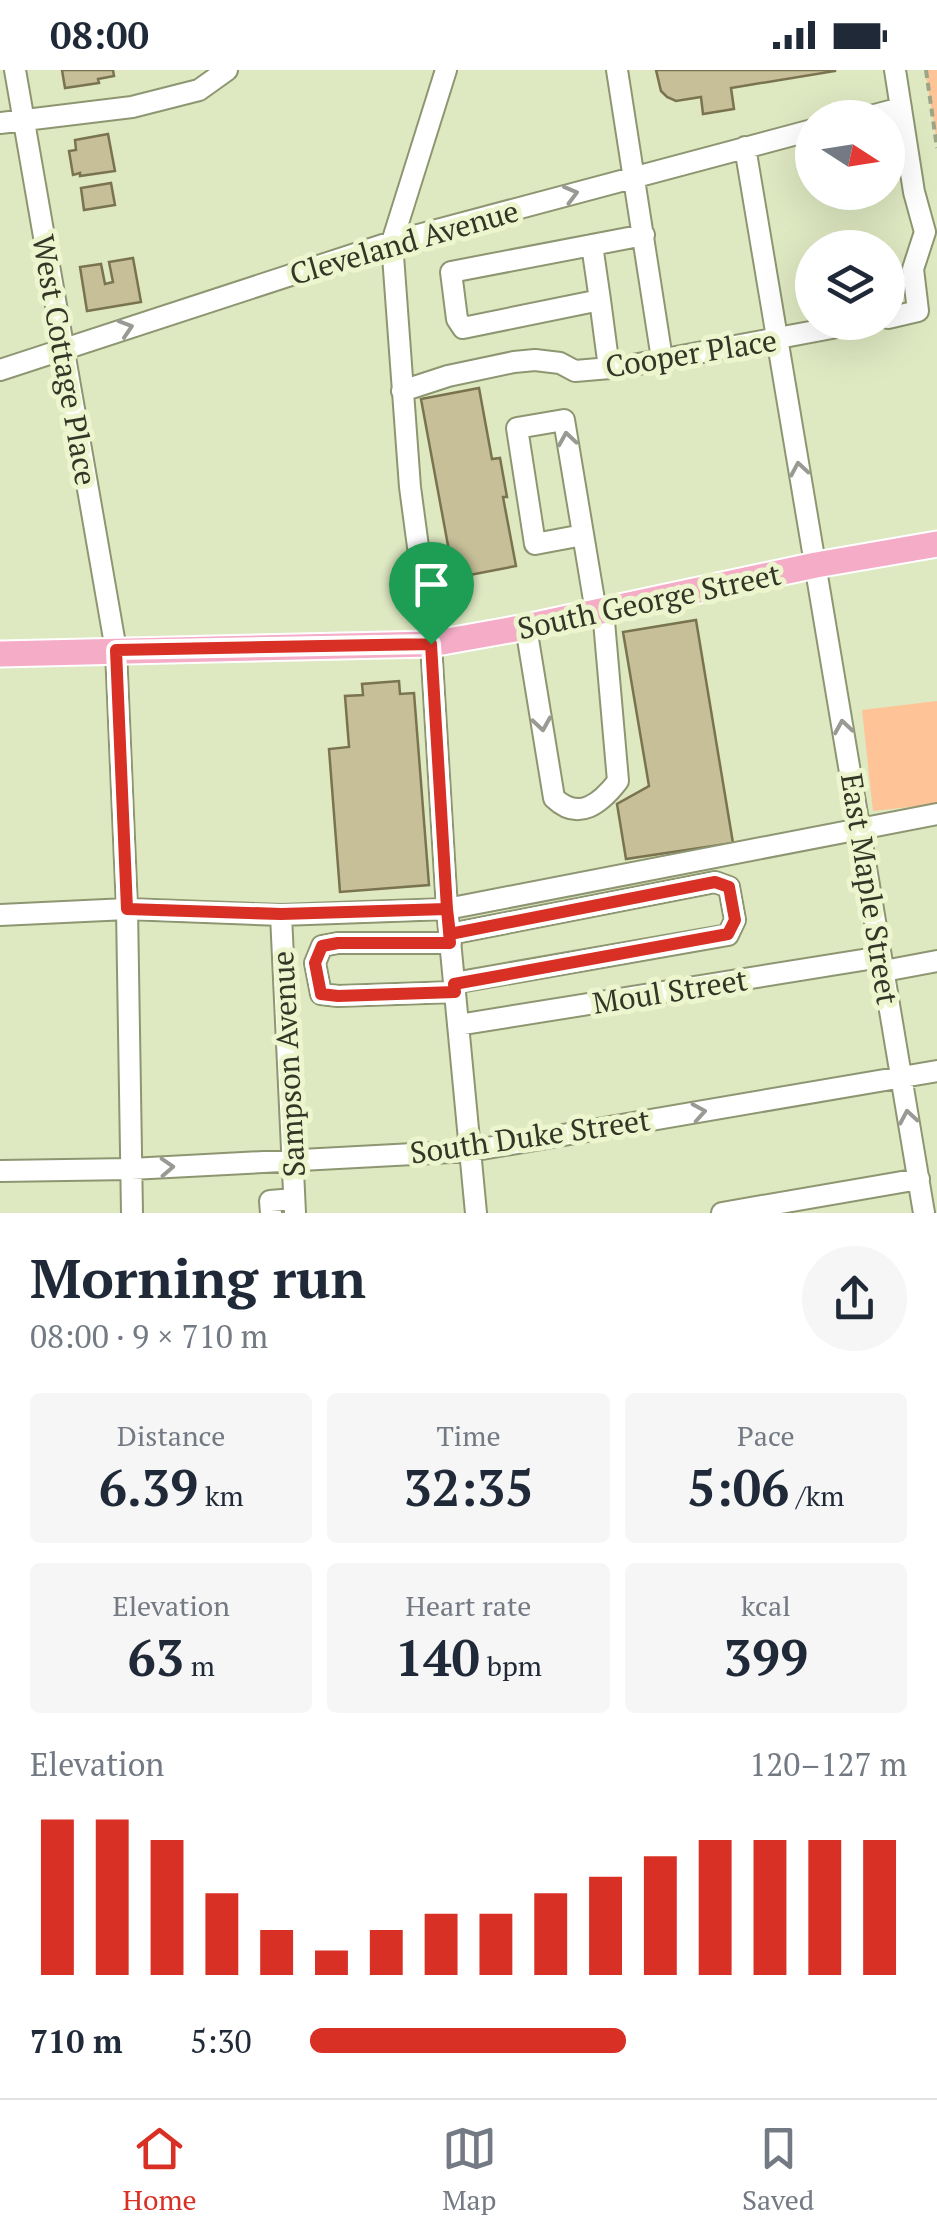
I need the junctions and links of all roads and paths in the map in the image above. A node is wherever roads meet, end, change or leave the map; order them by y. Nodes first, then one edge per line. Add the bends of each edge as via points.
1 (15, 70) edge
2 (226, 70) edge
3 (446, 70) edge
4 (618, 70) edge
5 (895, 70) edge
6 (926, 70) edge
7 (197, 80) edge
8 (900, 100) edge
9 (935, 108) edge
10 (23, 119) junction
11 (0, 123) edge
12 (795, 134) edge
13 (905, 134) edge
14 (745, 147) junction
15 (937, 148) edge
16 (636, 176) junction
17 (931, 234) edge
18 (644, 236) junction
19 (392, 242) junction
20 (592, 246) junction
21 (600, 300) junction
22 (905, 314) edge
23 (795, 336) edge
24 (776, 340) junction
25 (62, 349) junction
26 (662, 360) junction
27 (610, 368) junction
28 (0, 370) edge
29 (402, 390) junction
30 (583, 535) junction
31 (937, 544) edge
32 (816, 565) junction
33 (600, 611) junction
34 (526, 628) junction
35 (431, 644) junction
36 (116, 650) junction
37 (0, 654) edge
38 (937, 814) edge
39 (860, 828) junction
40 (127, 909) junction
41 (447, 909) junction
42 (281, 914) junction
43 (0, 915) edge
44 (450, 939) junction
45 (937, 961) edge
46 (882, 964) junction
47 (455, 988) junction
48 (458, 1026) junction
49 (937, 1071) edge
50 (901, 1078) junction
51 (470, 1151) junction
52 (292, 1160) junction
53 (131, 1169) junction
54 (0, 1171) edge
55 (919, 1179) junction
56 (295, 1206) edge
57 (806, 1206) edge
58 (132, 1213) edge
59 (270, 1213) edge
60 (476, 1213) edge
61 (722, 1213) edge
62 (924, 1213) edge

1 - 10 street, West Cottage Place
2 - 7 street
3 - 19 street
4 - 16 street
5 - 8 street
6 - 9 path
7 - 10 street via 132,107
9 - 15 path
10 - 11 street
10 - 25 street, West Cottage Place
12 - 14 street, Cleveland Avenue
13 - 17 street via 914,192
14 - 16 street, Cleveland Avenue
14 - 24 street, East Maple Street
16 - 18 street
19 -> 16 street, Cleveland Avenue
17 - 22 street via 913,269 918,311
18 - 20 street
18 - 26 street
25 -> 19 street, Cleveland Avenue
19 - 29 street
20 - 21 street
20 - 21 street via 451,272 456,319 463,328 480,326
21 - 27 street
23 - 24 street, Cooper Place
24 - 26 street, Cooper Place
32 -> 24 street, East Maple Street
25 - 28 street, Cleveland Avenue
25 - 36 street, West Cottage Place
26 - 27 street, Cooper Place
27 - 29 street, Cooper Place via 574,371 535,360 514,362
29 - 35 street
30 -> 30 street via 564,420 517,428 535,544
30 - 33 street
31 - 32 main road, South George Street
32 - 33 main road, South George Street
39 -> 32 street, East Maple Street
33 - 34 main road, South George Street
34 -> 33 street via 554,798 564,808 581,810 603,800 618,781
34 - 35 main road, South George Street
35 - 36 main road, South George Street
35 - 41 street
36 - 37 main road, South George Street
36 - 40 street, West Cottage Place
38 - 39 street
39 - 41 street
39 - 46 street, East Maple Street
40 - 42 street
40 - 43 street
40 - 53 street, West Cottage Place
41 - 42 street
41 - 44 street
42 - 52 street, Sampson Avenue
44 - 47 street
44 - 47 street via 338,943 322,946 315,963 321,994
44 - 47 street via 715,882 729,887 735,920 728,934
45 - 46 street, Moul Street
46 - 48 street, Moul Street
46 - 50 street, East Maple Street
47 - 48 street
48 - 51 street
49 - 50 street, South Duke Street
51 -> 50 street, South Duke Street
55 -> 50 street, East Maple Street
51 - 52 street, South Duke Street
51 - 60 street
53 -> 52 street, South Duke Street
52 - 56 street, Sampson Avenue
53 - 54 street, South Duke Street
53 - 58 street, West Cottage Place
55 - 57 street
55 - 62 street, East Maple Street
56 - 59 street via 270,1201
57 - 61 street

